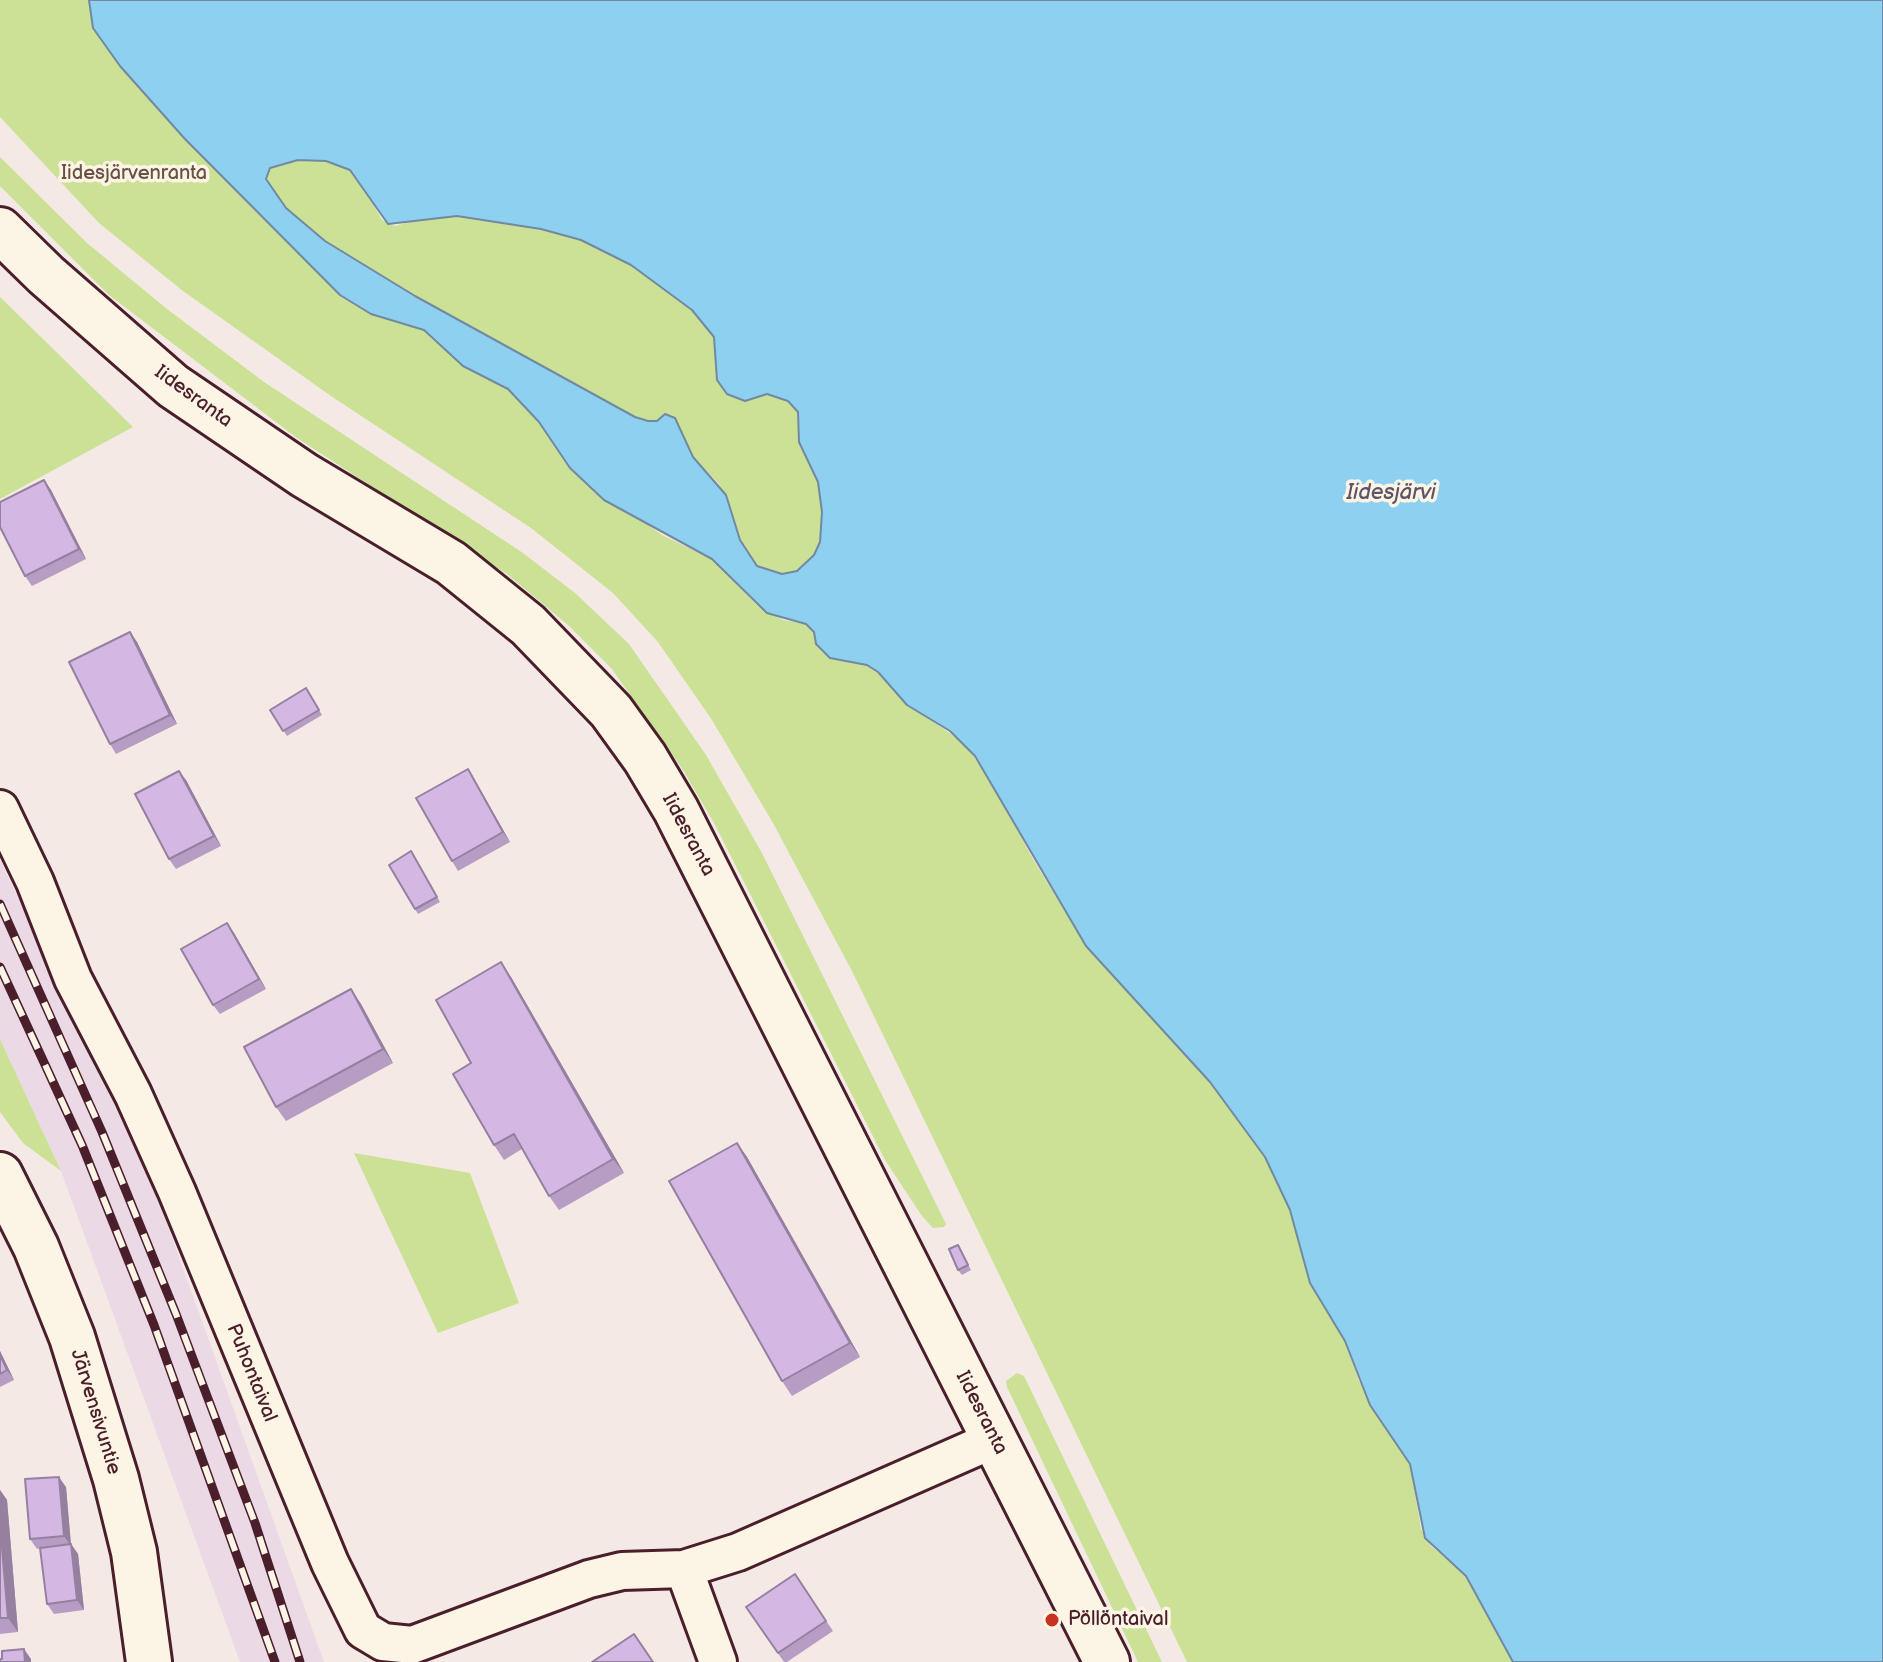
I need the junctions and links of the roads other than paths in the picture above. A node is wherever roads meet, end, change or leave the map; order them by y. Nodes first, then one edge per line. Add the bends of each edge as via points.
1 (0, 230) edge
2 (0, 809) edge
3 (0, 1175) edge
4 (995, 1439) junction
5 (684, 1569) junction
6 (149, 1662) edge
7 (718, 1662) edge
8 (1107, 1662) edge

1 - 4 main road, Iidesranta via 173,386 304,475 451,563 528,625 611,711 683,824
2 - 5 street, Puhontaival via 73,979 177,1192 330,1563 363,1630 383,1642 412,1645 589,1579 622,1571
3 - 6 main road, Järvensivuntie via 72,1337 116,1479 134,1552
4 - 5 street via 738,1552
4 - 8 main road, Iidesranta
5 - 7 street

